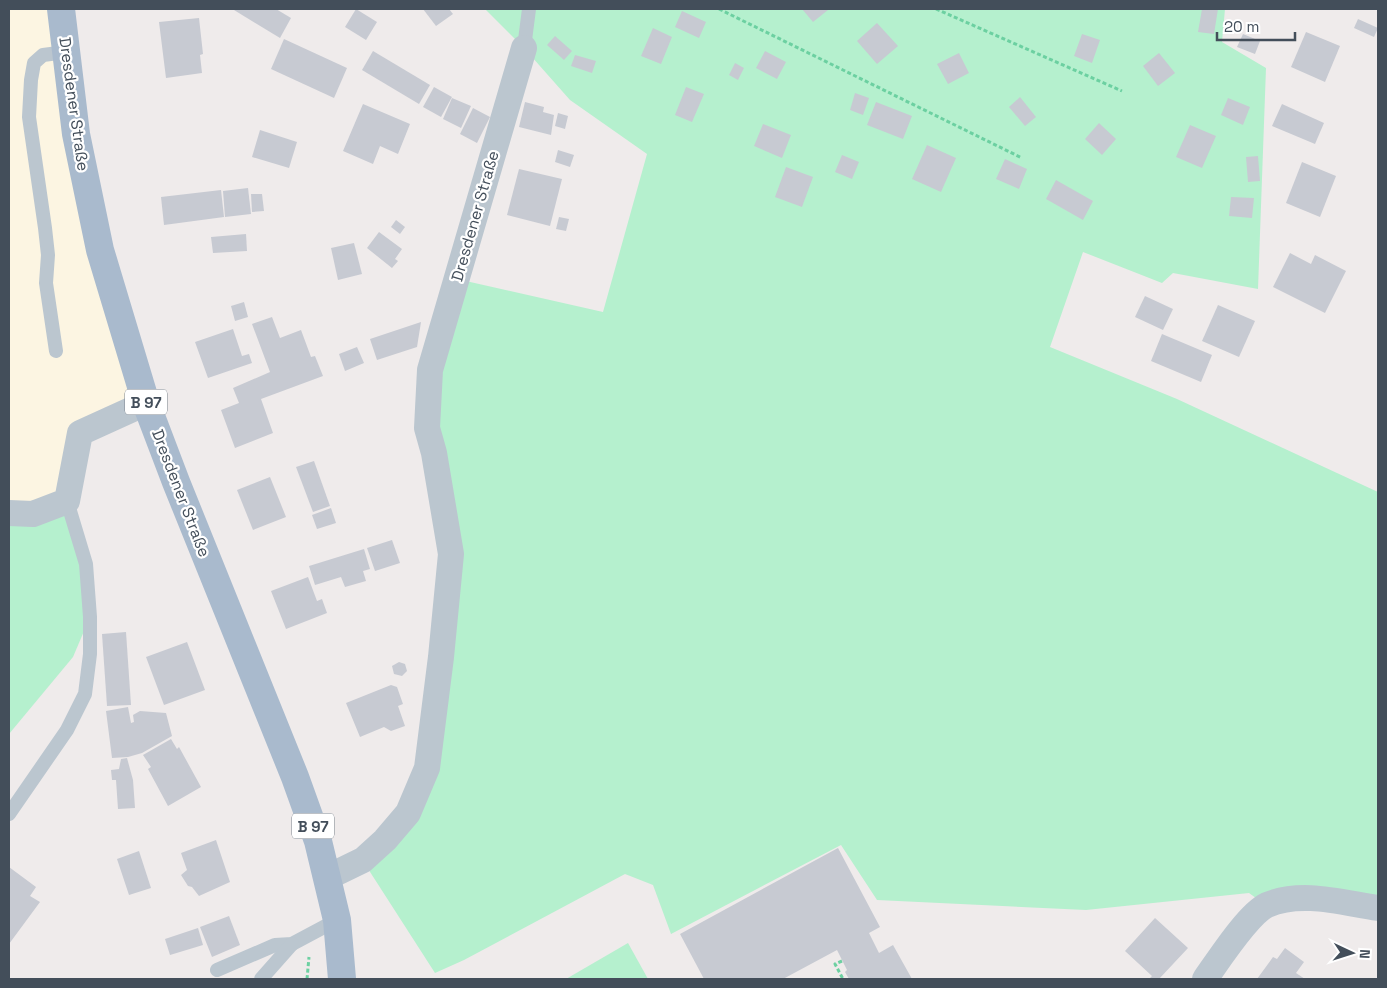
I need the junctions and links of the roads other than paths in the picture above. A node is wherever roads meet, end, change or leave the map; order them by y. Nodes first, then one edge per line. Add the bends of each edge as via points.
1 (61, 9) edge
2 (529, 9) edge
3 (524, 48) joint
4 (66, 52) junction
5 (56, 351) dead end
6 (146, 403) junction
7 (68, 500) junction
8 (9, 513) edge
9 (9, 814) edge
10 (328, 877) junction
11 (1378, 890) edge
12 (1378, 908) edge
13 (1378, 918) edge
14 (337, 920) junction
15 (292, 944) junction
16 (217, 970) dead end
17 (261, 979) edge
18 (342, 979) edge
19 (1206, 979) edge

1 - 4 main road, Dresdener Straße / B 97
2 - 3 lane
3 - 10 street, Dresdener Straße via 430,370 427,428 451,554 442,657 427,768 408,813 385,840 363,860
4 - 5 lane via 43,55 34,63 29,117 45,228 48,255 46,283
4 - 6 main road, Dresdener Straße / B 97 via 76,134 100,250
6 - 7 street via 80,433
6 - 10 main road, Dresdener Straße / B 97 via 295,777
7 - 8 street via 34,514
7 - 9 lane via 86,564 90,654 85,694 67,730
10 - 14 main road, Dresdener Straße / B 97
11 - 12 street
12 - 13 street
12 - 19 street via 1312,898 1266,906 1245,926
14 - 15 lane
14 - 18 main road, Dresdener Straße / B 97
15 - 16 lane via 275,945
15 - 17 lane

